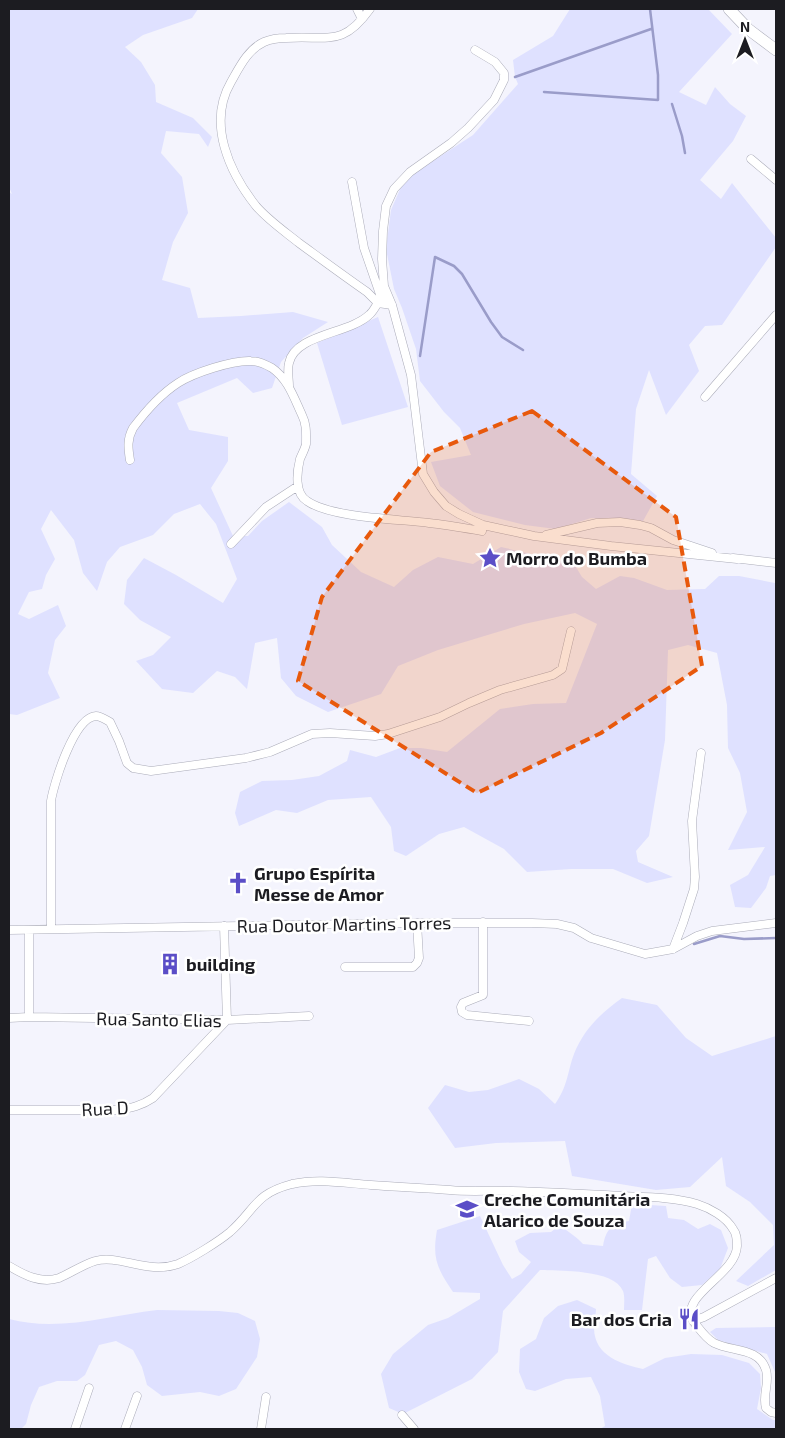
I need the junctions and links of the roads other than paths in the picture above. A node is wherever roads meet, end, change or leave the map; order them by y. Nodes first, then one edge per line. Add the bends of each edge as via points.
1 (358, 9) edge
2 (370, 9) edge
3 (729, 9) edge
4 (362, 19) junction
5 (475, 50) dead end
6 (776, 50) edge
7 (751, 159) dead end
8 (776, 180) edge
9 (352, 182) dead end
10 (381, 303) junction
11 (392, 305) junction
12 (776, 315) edge
13 (289, 386) junction
14 (705, 396) dead end
15 (130, 460) dead end
16 (298, 486) junction
17 (483, 525) junction
18 (534, 536) junction
19 (231, 544) dead end
20 (737, 559) junction
21 (776, 563) edge
22 (571, 631) dead end
23 (702, 753) dead end
24 (483, 922) junction
25 (417, 923) junction
26 (776, 923) edge
27 (224, 926) junction
28 (52, 929) junction
29 (9, 930) edge
30 (29, 930) junction
31 (673, 948) junction
32 (345, 967) dead end
33 (310, 1016) dead end
34 (29, 1017) junction
35 (9, 1018) edge
36 (226, 1020) junction
37 (529, 1021) dead end
38 (9, 1110) edge
39 (9, 1266) edge
40 (776, 1278) edge
41 (693, 1321) junction
42 (89, 1388) dead end
43 (137, 1396) dead end
44 (266, 1397) dead end
45 (776, 1413) edge
46 (402, 1415) dead end
47 (76, 1429) edge
48 (125, 1429) edge
49 (261, 1429) edge
50 (414, 1429) edge

1 - 4 street
2 - 4 street
3 - 6 main road via 748,29
4 - 10 street via 345,35 275,38 252,50 227,88 221,129 228,159 256,206 276,225
5 - 11 street via 495,62 504,73 504,80 494,100 468,128 410,172 394,189 386,206 382,259 384,286
7 - 8 street
9 - 10 street via 364,248
10 - 11 street
10 - 13 street via 359,322 309,341 293,353 288,364
11 - 17 street via 412,374 423,474 446,506
12 - 14 street
13 - 15 street via 272,368 249,361 218,367 180,382 158,400 133,428 129,435
13 - 16 street via 307,428
16 - 17 street via 306,501 347,514 482,530
16 - 19 street via 266,507
17 - 18 street
18 - 20 street
18 - 20 street via 597,523 620,522 651,528 672,540
20 - 21 street
22 - 28 street via 562,669 553,675 517,684 440,717 375,736 312,734 270,752 246,758 152,771 133,768 127,763 110,722 96,716 88,718 75,736 58,774 51,801
23 - 31 street via 692,821 696,876
24 - 25 street, Rua Doutor Martins Torres
24 - 31 street, Rua Doutor Martins Torres via 557,924 580,930 606,944 646,954
24 - 37 street via 483,995 463,1002 462,1012
25 - 27 street, Rua Doutor Martins Torres
25 - 32 street via 419,958 412,967
26 - 31 street, Rua Doutor Martins Torres via 712,931
27 - 28 street, Rua Doutor Martins Torres
27 - 36 street
28 - 30 street, Rua Doutor Martins Torres
29 - 30 street, Rua Doutor Martins Torres
30 - 34 street
33 - 36 street, Rua Santo Elias
34 - 35 street, Rua Santo Elias
34 - 36 street, Rua Santo Elias
36 - 38 street, Rua D via 144,1104 118,1110
39 - 41 street via 32,1277 48,1280 96,1260 146,1267 177,1264 220,1240 265,1194 294,1184 326,1180 452,1190 658,1198 697,1204 715,1212 734,1230 737,1238 731,1264 694,1302 691,1308
40 - 41 street
41 - 45 street via 715,1343 759,1357 767,1371 766,1408
42 - 47 street
43 - 48 street
44 - 49 street
46 - 50 street

